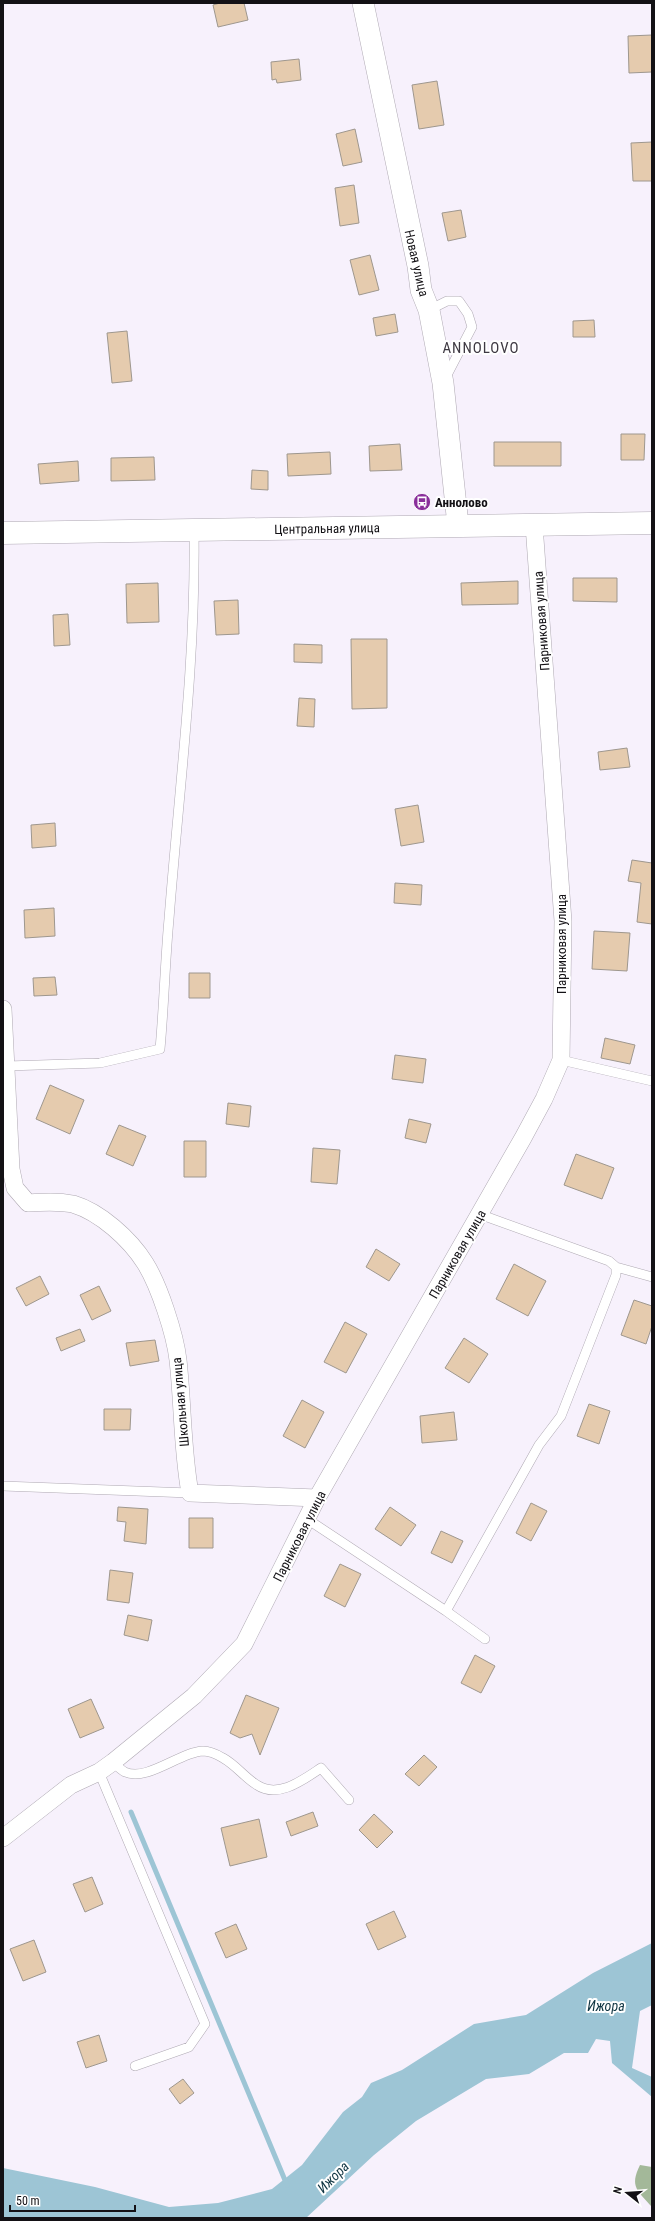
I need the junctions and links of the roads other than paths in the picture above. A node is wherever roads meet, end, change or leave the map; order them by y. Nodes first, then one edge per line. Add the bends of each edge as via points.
1 (363, 3) edge
2 (429, 310) junction
3 (443, 383) junction
4 (652, 523) edge
5 (458, 525) junction
6 (534, 525) junction
7 (194, 530) junction
8 (3, 533) edge
9 (3, 1009) edge
10 (561, 1060) junction
11 (7, 1066) junction
12 (652, 1081) edge
13 (479, 1214) junction
14 (616, 1267) junction
15 (652, 1277) edge
16 (3, 1486) edge
17 (190, 1493) junction
18 (317, 1498) junction
19 (308, 1519) junction
20 (446, 1611) junction
21 (485, 1639) dead end
22 (106, 1767) junction
23 (349, 1800) dead end
24 (3, 1838) edge
25 (135, 2066) dead end

1 - 2 street, Новая улица via 421,290
2 - 3 street, Новая улица
2 - 3 lane via 447,301 459,301 468,314 472,327
3 - 5 street, Новая улица
4 - 6 main road, Центральная улица
5 - 6 main road, Центральная улица
5 - 7 main road, Центральная улица
6 - 10 street, Парниковая улица via 564,921
7 - 8 main road, Центральная улица
7 - 11 lane via 195,567 185,726 160,1049 100,1063
9 - 11 street, Школьная улица
10 - 12 lane
10 - 13 street, Парниковая улица via 544,1099
11 - 17 street, Школьная улица via 11,1169 15,1188 28,1203 53,1201 74,1205 108,1224 128,1242 145,1263 157,1288 178,1359
13 - 14 lane via 609,1261
13 - 18 street, Парниковая улица
14 - 15 lane
14 - 20 lane via 616,1275 561,1416 535,1451
16 - 17 lane
17 - 18 street
18 - 19 street, Парниковая улица
19 - 20 lane
19 - 22 street, Парниковая улица via 244,1644 194,1696
20 - 21 lane
22 - 23 lane via 141,1773 180,1757 203,1751 229,1761 256,1785 272,1790 288,1787 321,1768
22 - 24 street, Парниковая улица via 71,1785
22 - 25 lane via 205,2024 189,2047

